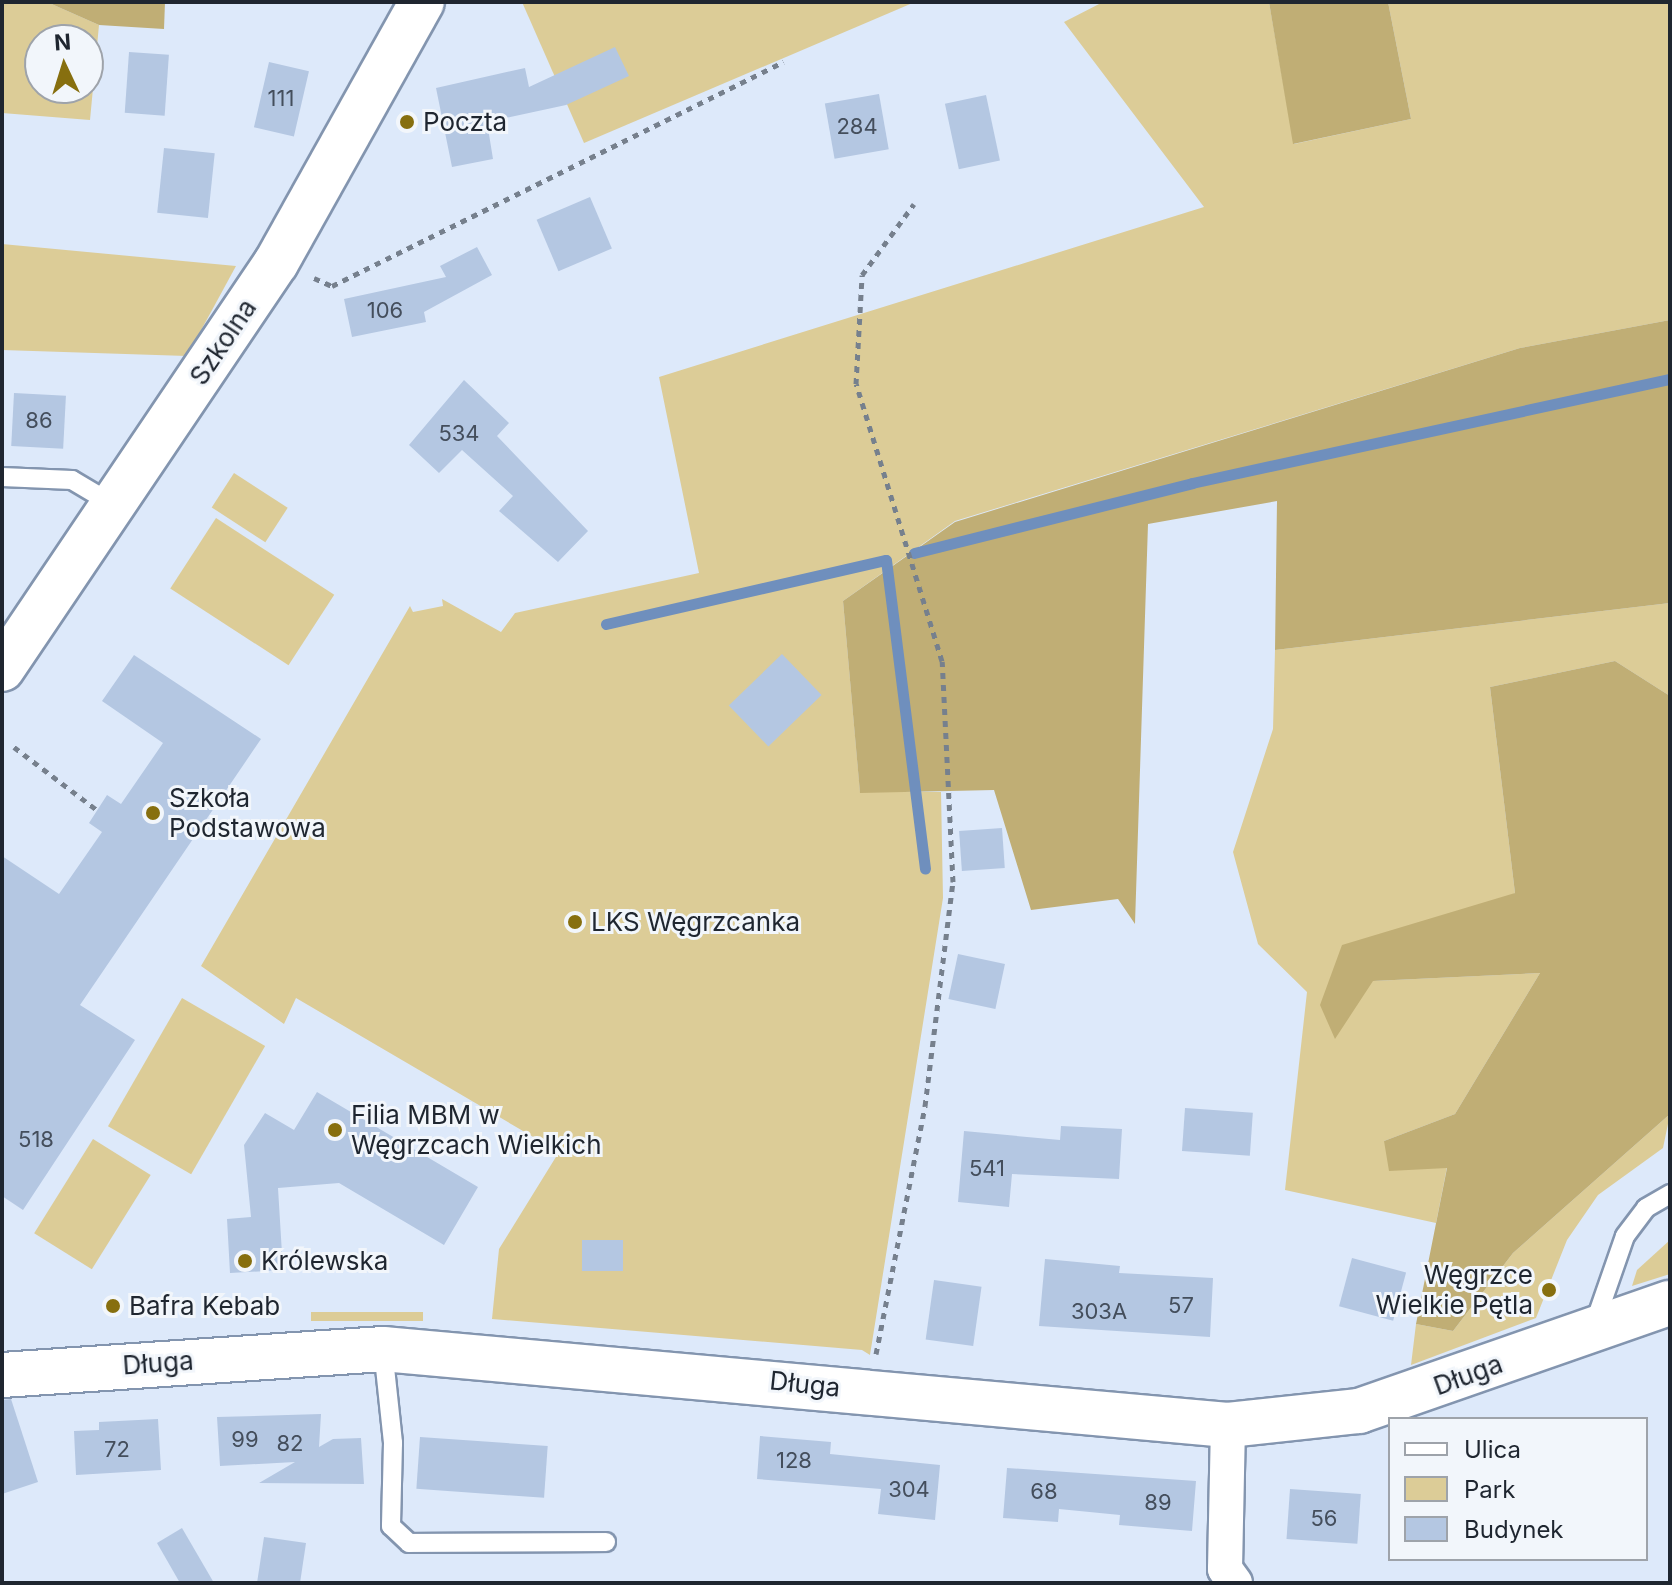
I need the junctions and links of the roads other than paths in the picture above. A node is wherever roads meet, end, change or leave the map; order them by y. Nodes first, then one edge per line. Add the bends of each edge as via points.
1 (422, 2) edge
2 (2, 477) edge
3 (114, 505) junction
4 (2, 669) edge
5 (1670, 1194) edge
6 (1670, 1303) edge
7 (1593, 1330) junction
8 (383, 1349) junction
9 (2, 1375) edge
10 (1228, 1425) junction
11 (606, 1542) dead end
12 (1235, 1583) edge

1 - 3 street, Szkolna via 276,263
2 - 3 lane via 72,480
3 - 4 street, Szkolna
5 - 7 lane via 1646,1208 1625,1236
6 - 7 street, Długa
7 - 10 street, Długa via 1359,1411
8 - 9 street, Długa
8 - 10 street, Długa
8 - 11 lane via 393,1443 391,1526 409,1543
10 - 12 street via 1225,1569

